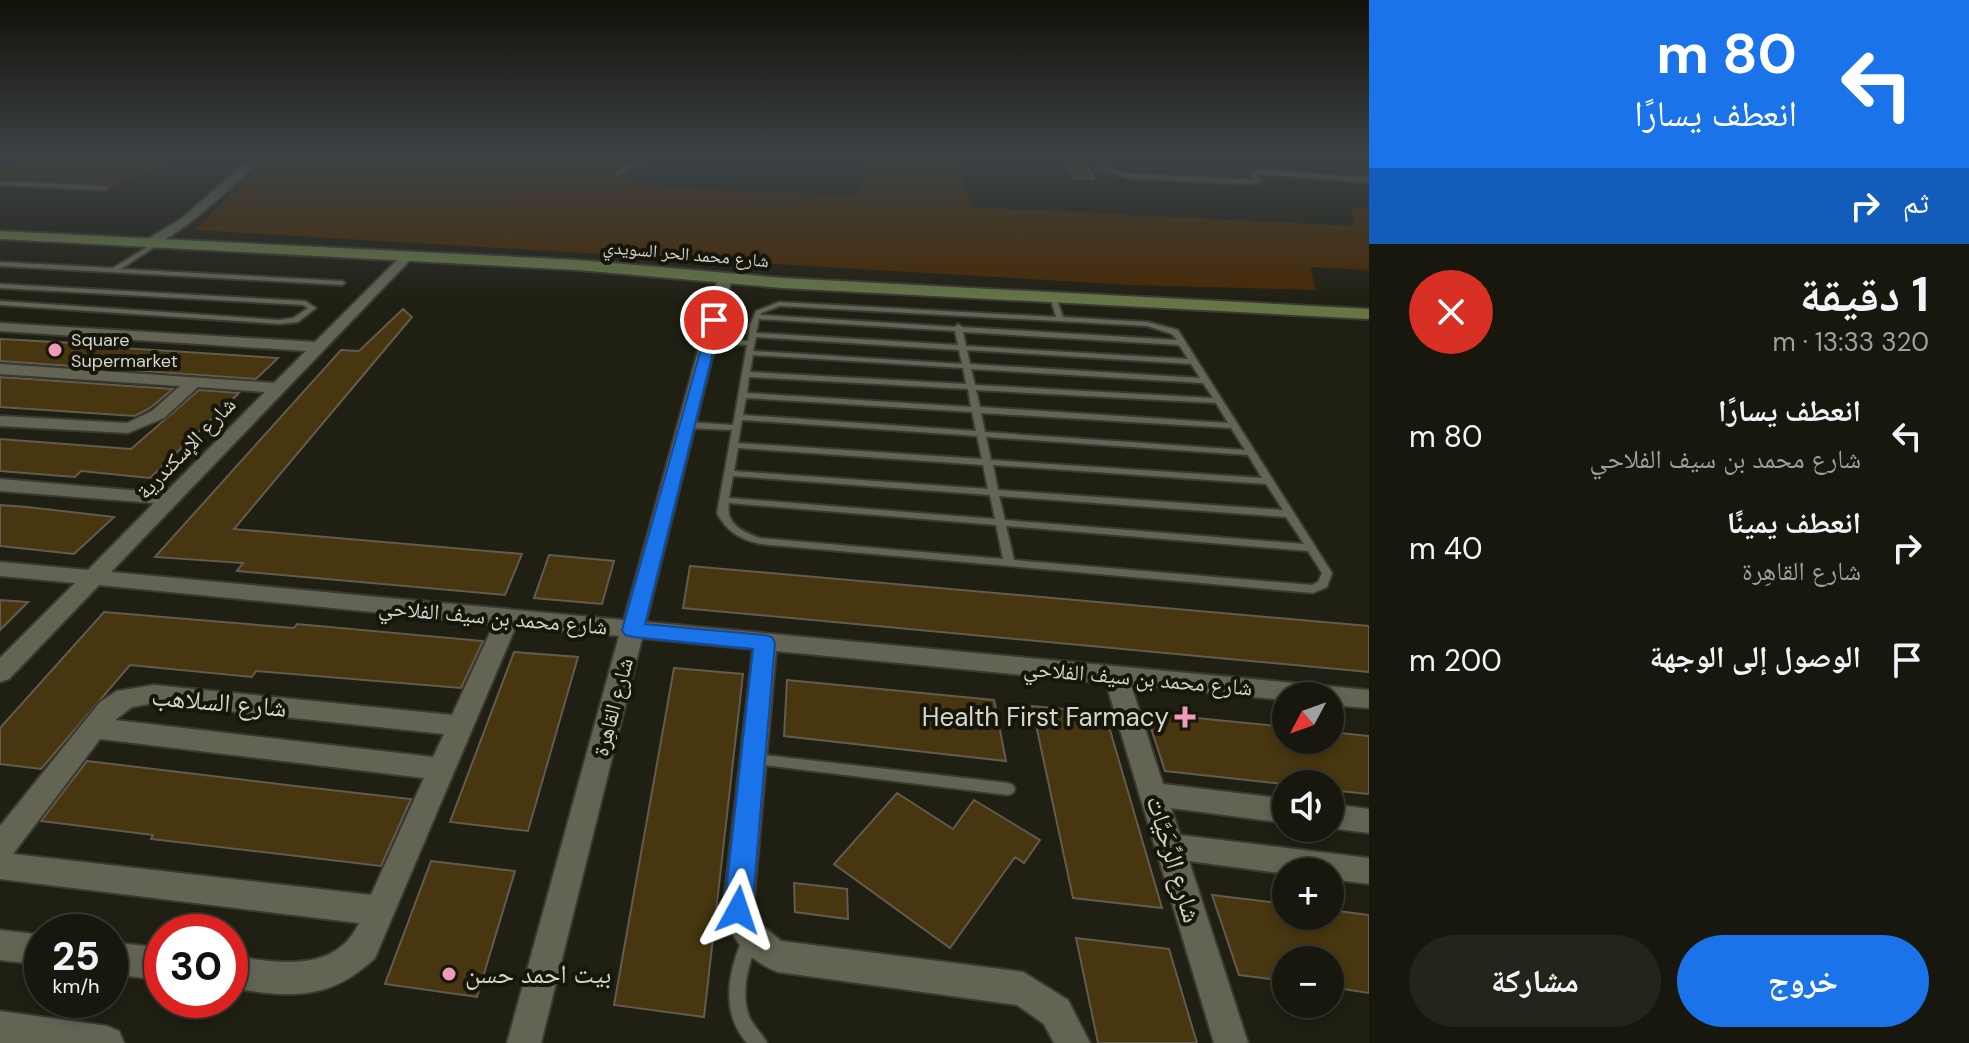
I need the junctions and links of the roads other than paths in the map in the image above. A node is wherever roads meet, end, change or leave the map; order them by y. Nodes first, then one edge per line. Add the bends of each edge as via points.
1 (211, 206) edge
2 (0, 235) edge
3 (158, 243) junction
4 (407, 257) junction
5 (0, 264) edge
6 (113, 271) junction
7 (725, 278) junction
8 (342, 283) dead end
9 (0, 286) edge
10 (852, 287) junction
11 (1053, 297) junction
12 (0, 303) edge
13 (856, 307) junction
14 (955, 313) junction
15 (1369, 314) edge
16 (757, 317) junction
17 (1060, 319) junction
18 (0, 327) edge
19 (959, 330) junction
20 (709, 341) junction
21 (1182, 343) junction
22 (751, 344) junction
23 (319, 347) junction
24 (962, 347) junction
25 (1194, 362) junction
26 (967, 367) junction
27 (0, 369) edge
28 (746, 374) junction
29 (1207, 381) junction
30 (192, 384) junction
31 (971, 387) junction
32 (278, 388) junction
33 (742, 395) junction
34 (1219, 401) junction
35 (976, 411) junction
36 (0, 421) edge
37 (737, 423) junction
38 (687, 425) junction
39 (1235, 426) junction
40 (981, 435) junction
41 (733, 445) junction
42 (1252, 453) junction
43 (987, 462) junction
44 (728, 473) junction
45 (1270, 481) junction
46 (0, 485) edge
47 (994, 493) junction
48 (170, 499) junction
49 (724, 500) junction
50 (1291, 514) junction
51 (1000, 523) junction
52 (1312, 548) junction
53 (1009, 563) junction
54 (0, 569) edge
55 (93, 578) junction
56 (507, 619) junction
57 (633, 630) junction
58 (765, 643) junction
59 (0, 672) edge
60 (1116, 676) junction
61 (1369, 699) edge
62 (99, 722) junction
63 (460, 726) junction
64 (753, 759) junction
65 (442, 769) junction
66 (1008, 789) dead end
67 (1153, 794) junction
68 (1272, 809) edge
69 (1344, 818) edge
70 (1369, 821) edge
71 (1169, 846) junction
72 (0, 848) edge
73 (0, 866) edge
74 (1369, 871) edge
75 (378, 920) junction
76 (751, 938) junction
77 (0, 945) edge
78 (24, 948) edge
79 (248, 974) edge
80 (0, 1028) edge
81 (107, 1043) edge
82 (524, 1043) edge
83 (758, 1043) edge
84 (1073, 1043) edge
85 (1231, 1043) edge

1 - 3 street via 205,216
2 - 3 street, شارع محمد الحر السويدي
3 - 4 street, شارع محمد الحر السويدي
3 - 6 lane
4 - 7 street, شارع محمد الحر السويدي
4 - 23 street, شارع الإسكندرية
5 - 6 lane
6 - 8 lane
7 - 10 street, شارع محمد الحر السويدي
7 - 20 street, شارع القاهِرة
9 - 12 lane via 305,303 313,308 295,320 280,322
10 - 11 street, شارع محمد الحر السويدي
10 - 13 lane
11 - 15 street, شارع محمد الحر السويدي
11 - 17 lane
13 - 14 lane
13 - 16 lane via 779,304
14 - 17 lane
14 - 19 lane
16 - 19 lane
16 - 22 lane
17 - 21 lane via 1148,324 1175,332
18 - 23 street
19 - 21 lane
19 - 24 lane
20 - 22 lane
20 - 38 street, شارع القاهِرة
21 - 25 lane
22 - 24 lane
22 - 26 lane
22 - 28 lane
23 - 32 street, شارع الإسكندرية
24 - 25 lane
24 - 26 lane
25 - 29 lane
26 - 29 lane
26 - 31 lane
27 - 30 street
28 - 31 lane
28 - 33 lane
29 - 34 lane
30 - 32 street
30 - 36 street via 158,416 134,427
31 - 34 lane
31 - 35 lane
32 - 48 street, شارع الإسكندرية
33 - 35 lane
33 - 37 lane
34 - 39 lane
35 - 39 lane
35 - 40 lane
37 - 38 lane
37 - 40 lane
37 - 41 lane
38 - 57 street, شارع القاهِرة
39 - 42 lane
40 - 42 lane
40 - 43 lane
41 - 43 lane
41 - 44 lane
42 - 45 lane
43 - 45 lane
43 - 47 lane
44 - 47 lane
44 - 49 lane
45 - 50 lane
46 - 48 street
47 - 50 lane
47 - 51 lane
48 - 55 street, شارع الإسكندرية
49 - 51 lane
49 - 53 lane via 728,526 760,541
50 - 52 lane
51 - 52 lane
51 - 53 lane
52 - 53 lane via 1327,573 1323,584 1313,589
54 - 55 street, شارع محمد بن سيف الفلاحي
55 - 56 street, شارع محمد بن سيف الفلاحي
55 - 59 street, شارع الإسكندرية
56 - 57 street, شارع محمد بن سيف الفلاحي
56 - 63 street
57 - 58 street, شارع محمد بن سيف الفلاحي
57 - 82 street, شارع القاهِرة
58 - 60 street, شارع محمد بن سيف الفلاحي
58 - 64 street
60 - 61 street, شارع محمد بن سيف الفلاحي
60 - 67 street, شارع الرِّحَيَّات
62 - 63 street, شارع السلاهب via 126,698 145,693
62 - 65 street
62 - 72 street, شارع السلاهب
63 - 65 street
64 - 66 lane
64 - 76 street via 738,910
65 - 75 street
67 - 68 street
67 - 71 street, شارع الرِّحَيَّات
69 - 70 street
71 - 74 street
71 - 85 street, شارع الرِّحَيَّات
73 - 75 street
75 - 79 street via 364,947 327,975 305,980
76 - 83 lane via 739,971 738,1009
76 - 84 street via 778,956 1023,989 1056,1012
77 - 78 street
80 - 81 street

